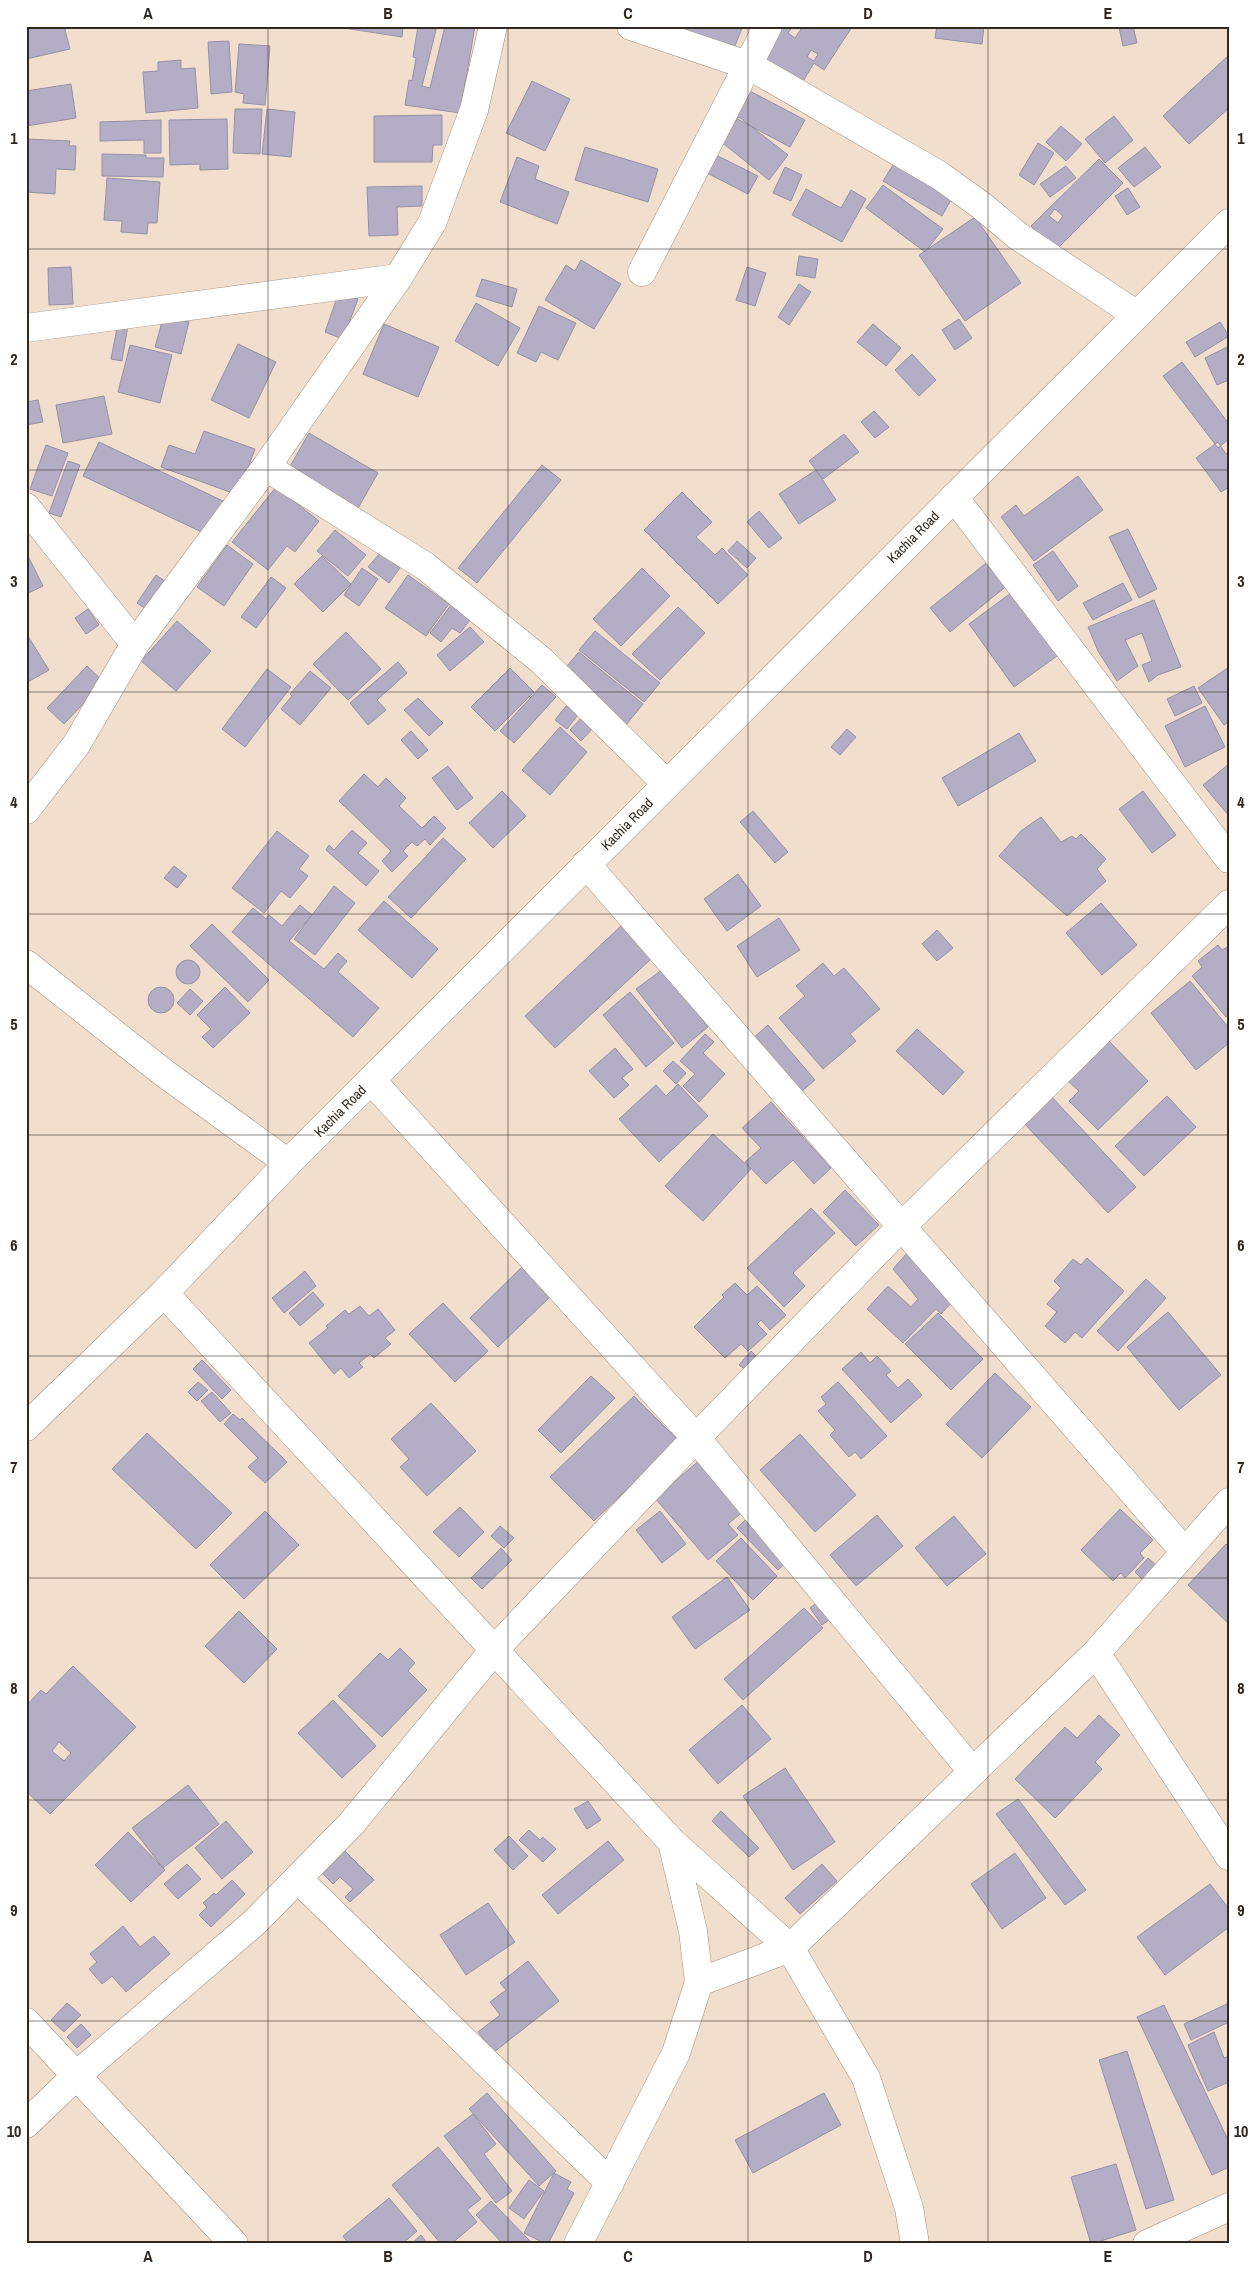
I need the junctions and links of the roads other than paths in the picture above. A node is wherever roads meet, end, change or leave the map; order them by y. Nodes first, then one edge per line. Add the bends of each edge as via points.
1 (493, 26) edge
2 (631, 26) edge
3 (768, 26) edge
4 (750, 66) junction
5 (1229, 223) edge
6 (642, 272) dead end
7 (398, 278) junction
8 (1137, 315) junction
9 (26, 328) edge
10 (266, 467) junction
11 (954, 496) junction
12 (26, 507) edge
13 (135, 644) junction
14 (667, 784) junction
15 (26, 810) edge
16 (1229, 859) edge
17 (586, 864) junction
18 (1229, 904) edge
19 (26, 964) edge
20 (371, 1080) junction
21 (288, 1163) junction
22 (901, 1227) junction
23 (164, 1293) junction
24 (26, 1426) edge
25 (696, 1438) junction
26 (1229, 1502) edge
27 (1185, 1552) junction
28 (494, 1650) junction
29 (1096, 1653) junction
30 (973, 1772) junction
31 (672, 1842) junction
32 (1229, 1856) edge
33 (298, 1879) junction
34 (790, 1948) junction
35 (699, 1982) junction
36 (26, 2022) edge
37 (77, 2075) junction
38 (26, 2124) edge
39 (610, 2183) junction
40 (1229, 2207) edge
41 (234, 2244) edge
42 (578, 2244) edge
43 (915, 2244) edge
44 (1147, 2244) edge

1 - 7 main road via 474,110 432,223
2 - 4 main road
3 - 4 main road
4 - 6 main road
4 - 8 main road via 939,175 1018,236
5 - 8 main road, Kachia Road
7 - 9 main road
7 - 10 main road
8 - 11 main road, Kachia Road
10 - 13 main road
10 - 14 main road via 425,566 542,660
11 - 14 main road, Kachia Road
11 - 16 main road
12 - 13 main road
13 - 15 main road via 76,745
14 - 17 main road, Kachia Road
17 - 20 main road, Kachia Road
17 - 22 main road
18 - 22 main road
19 - 21 main road via 164,1073
20 - 21 main road, Kachia Road
20 - 25 main road
21 - 23 main road, Kachia Road
22 - 25 main road
22 - 27 main road
23 - 24 main road, Kachia Road
23 - 28 main road
25 - 28 main road
25 - 30 main road
26 - 27 main road
27 - 29 main road
28 - 31 main road
28 - 33 main road via 352,1823
29 - 30 main road
29 - 32 main road
30 - 34 main road
31 - 34 main road
31 - 35 main road via 693,1931
33 - 37 main road via 255,1922
33 - 39 main road
34 - 35 main road
34 - 43 main road via 866,2078 908,2208
35 - 39 main road via 676,2052
36 - 37 main road
37 - 38 main road
37 - 41 main road
39 - 42 main road
40 - 44 main road

